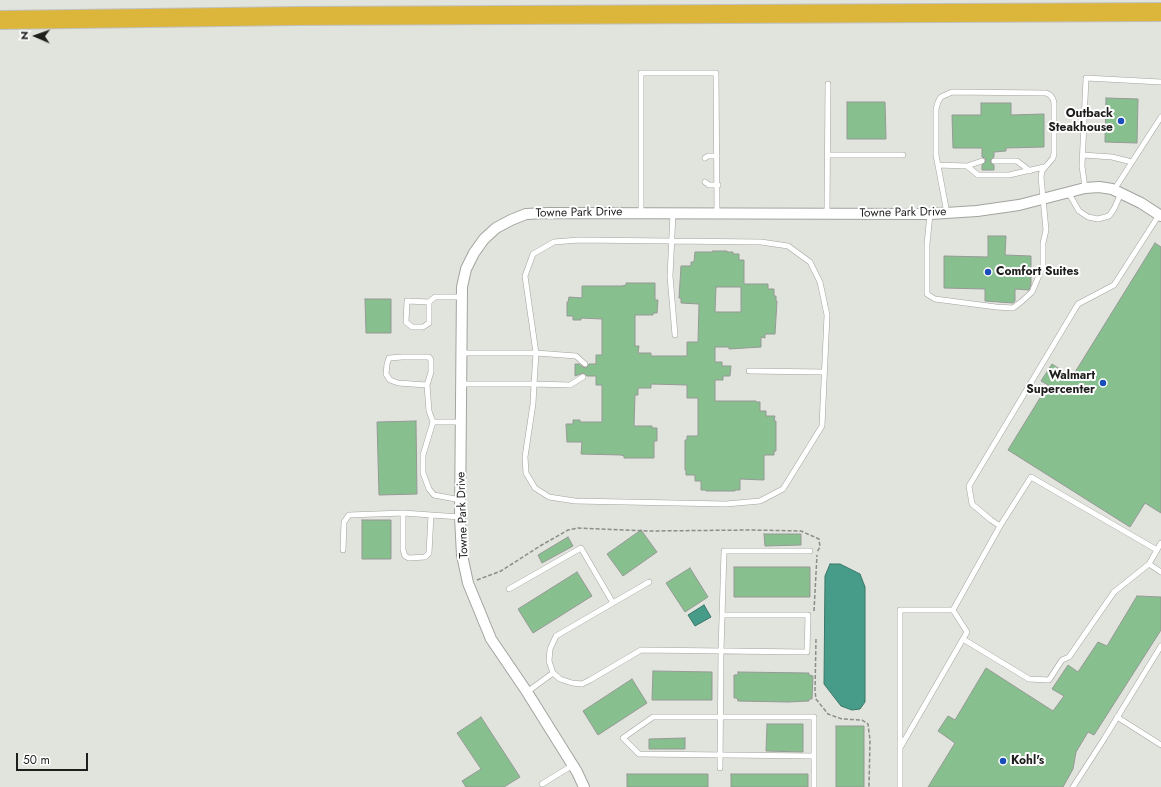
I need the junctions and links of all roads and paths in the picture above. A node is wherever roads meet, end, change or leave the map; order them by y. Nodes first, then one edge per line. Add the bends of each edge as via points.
1 (1161, 12) edge
2 (1060, 13) junction
3 (0, 20) edge
4 (1161, 20) edge
5 (1161, 82) edge
6 (828, 84) dead end
7 (1161, 117) edge
8 (903, 155) dead end
9 (717, 156) junction
10 (828, 156) junction
11 (1083, 156) junction
12 (705, 158) dead end
13 (982, 161) dead end
14 (994, 161) dead end
15 (1132, 162) junction
16 (938, 165) junction
17 (967, 166) junction
18 (1044, 167) junction
19 (1030, 171) junction
20 (705, 182) dead end
21 (718, 185) junction
22 (1085, 188) junction
23 (1068, 192) junction
24 (1118, 192) junction
25 (1042, 199) junction
26 (641, 213) junction
27 (673, 213) junction
28 (717, 213) junction
29 (947, 213) junction
30 (827, 214) junction
31 (930, 214) junction
32 (1160, 215) edge
33 (672, 241) junction
34 (462, 297) junction
35 (429, 302) junction
36 (675, 335) dead end
37 (462, 353) junction
38 (536, 353) junction
39 (584, 364) dead end
40 (750, 371) dead end
41 (824, 372) junction
42 (583, 377) dead end
43 (428, 384) junction
44 (461, 384) junction
45 (534, 384) junction
46 (433, 422) junction
47 (461, 422) junction
48 (460, 500) junction
49 (403, 513) junction
50 (431, 515) junction
51 (460, 517) junction
52 (1000, 526) junction
53 (1161, 543) edge
54 (343, 550) dead end
55 (1157, 550) junction
56 (810, 552) dead end
57 (1149, 564) junction
58 (1161, 572) edge
59 (649, 582) dead end
60 (509, 589) dead end
61 (613, 603) junction
62 (953, 610) junction
63 (722, 615) junction
64 (963, 639) junction
65 (1161, 646) edge
66 (721, 651) junction
67 (553, 673) junction
68 (527, 692) junction
69 (1117, 717) junction
70 (720, 718) junction
71 (1161, 745) edge
72 (900, 748) junction
73 (720, 754) junction
74 (814, 756) junction
75 (573, 765) junction
76 (720, 768) dead end
77 (542, 784) dead end
78 (584, 787) edge
79 (814, 787) edge
80 (900, 787) edge
81 (1073, 787) edge

1 - 2 highway
2 - 3 highway
2 - 4 highway
5 - 11 lane via 1086,78
6 - 10 lane
7 - 15 lane
8 - 10 lane
9 - 12 lane
9 - 21 lane
9 - 26 lane via 716,73 641,73
10 - 30 lane
11 - 15 lane via 1112,157
11 - 22 lane
13 - 17 lane
14 - 19 lane via 1017,162
15 - 24 lane
16 - 17 lane
16 - 18 lane via 936,109 941,97 952,92 1046,93 1054,103 1054,153 1053,158
16 - 29 lane
17 - 19 lane via 978,175 1008,175
18 - 19 lane
18 - 25 lane via 1041,177
20 - 21 lane via 709,185
21 - 28 lane
22 - 23 street, Towne Park Drive
22 - 24 street, Towne Park Drive via 1099,187
23 - 24 lane via 1080,211 1088,217 1098,219 1109,216 1114,210
23 - 25 street, Towne Park Drive
24 - 32 street, Towne Park Drive
25 - 29 street, Towne Park Drive via 1019,205
25 - 31 lane via 1046,230 1043,266 1032,292 1013,308 935,299 927,294
26 - 27 street, Towne Park Drive
26 - 34 street, Towne Park Drive via 526,214 510,220 484,239 474,253 466,269
27 - 28 street, Towne Park Drive
27 - 33 lane
28 - 30 street, Towne Park Drive
29 - 31 street, Towne Park Drive
30 - 31 street, Towne Park Drive
32 - 52 lane via 1114,286 1078,304 969,486 972,504
33 - 36 lane via 670,276
33 - 38 lane via 554,242 533,254 525,276
33 - 41 lane via 762,242 788,246 810,262 820,282 826,315
34 - 35 lane via 435,297
34 - 37 street, Towne Park Drive
35 - 35 lane via 407,301 406,322 412,327 423,327 429,323
37 - 38 lane
37 - 44 street, Towne Park Drive
38 - 39 lane via 576,356
38 - 45 lane
40 - 41 lane
41 - 45 lane via 822,426 783,489 760,502 726,504 576,501 550,497 535,488 526,473 525,457
42 - 45 lane via 570,385
43 - 43 lane via 431,372 429,357 389,358 386,374 390,380 398,383
43 - 46 lane via 429,411
44 - 45 lane
44 - 47 street, Towne Park Drive
46 - 47 lane
46 - 48 lane via 423,455 423,473 434,495
47 - 48 street, Towne Park Drive
48 - 51 street, Towne Park Drive
49 - 50 lane
49 - 50 lane via 403,550 409,558 425,557 429,553
49 - 54 lane via 349,515 344,522
50 - 51 lane
51 - 68 street, Towne Park Drive via 462,555 468,583 491,639
52 - 55 lane via 1031,477
52 - 62 lane
53 - 55 lane
55 - 57 lane
56 - 63 lane via 724,551
57 - 58 lane
57 - 64 lane via 1114,592 1069,657 1062,660 1049,680 1029,679
59 - 61 lane
60 - 61 lane via 581,548
61 - 67 lane via 556,636 550,649 549,661
62 - 64 lane via 967,632
62 - 72 lane via 900,610
63 - 66 lane
63 - 66 lane via 808,615 808,644 807,652
64 - 72 lane
65 - 69 lane
66 - 67 lane via 641,650 582,684 560,679
66 - 70 lane
67 - 68 lane
68 - 75 street, Towne Park Drive
69 - 71 lane
69 - 81 lane
70 - 73 lane
70 - 73 lane via 653,717 623,738 639,754
70 - 74 lane via 814,717
72 - 80 lane
73 - 74 lane
73 - 76 lane
74 - 79 lane
75 - 77 lane
75 - 78 street, Towne Park Drive

